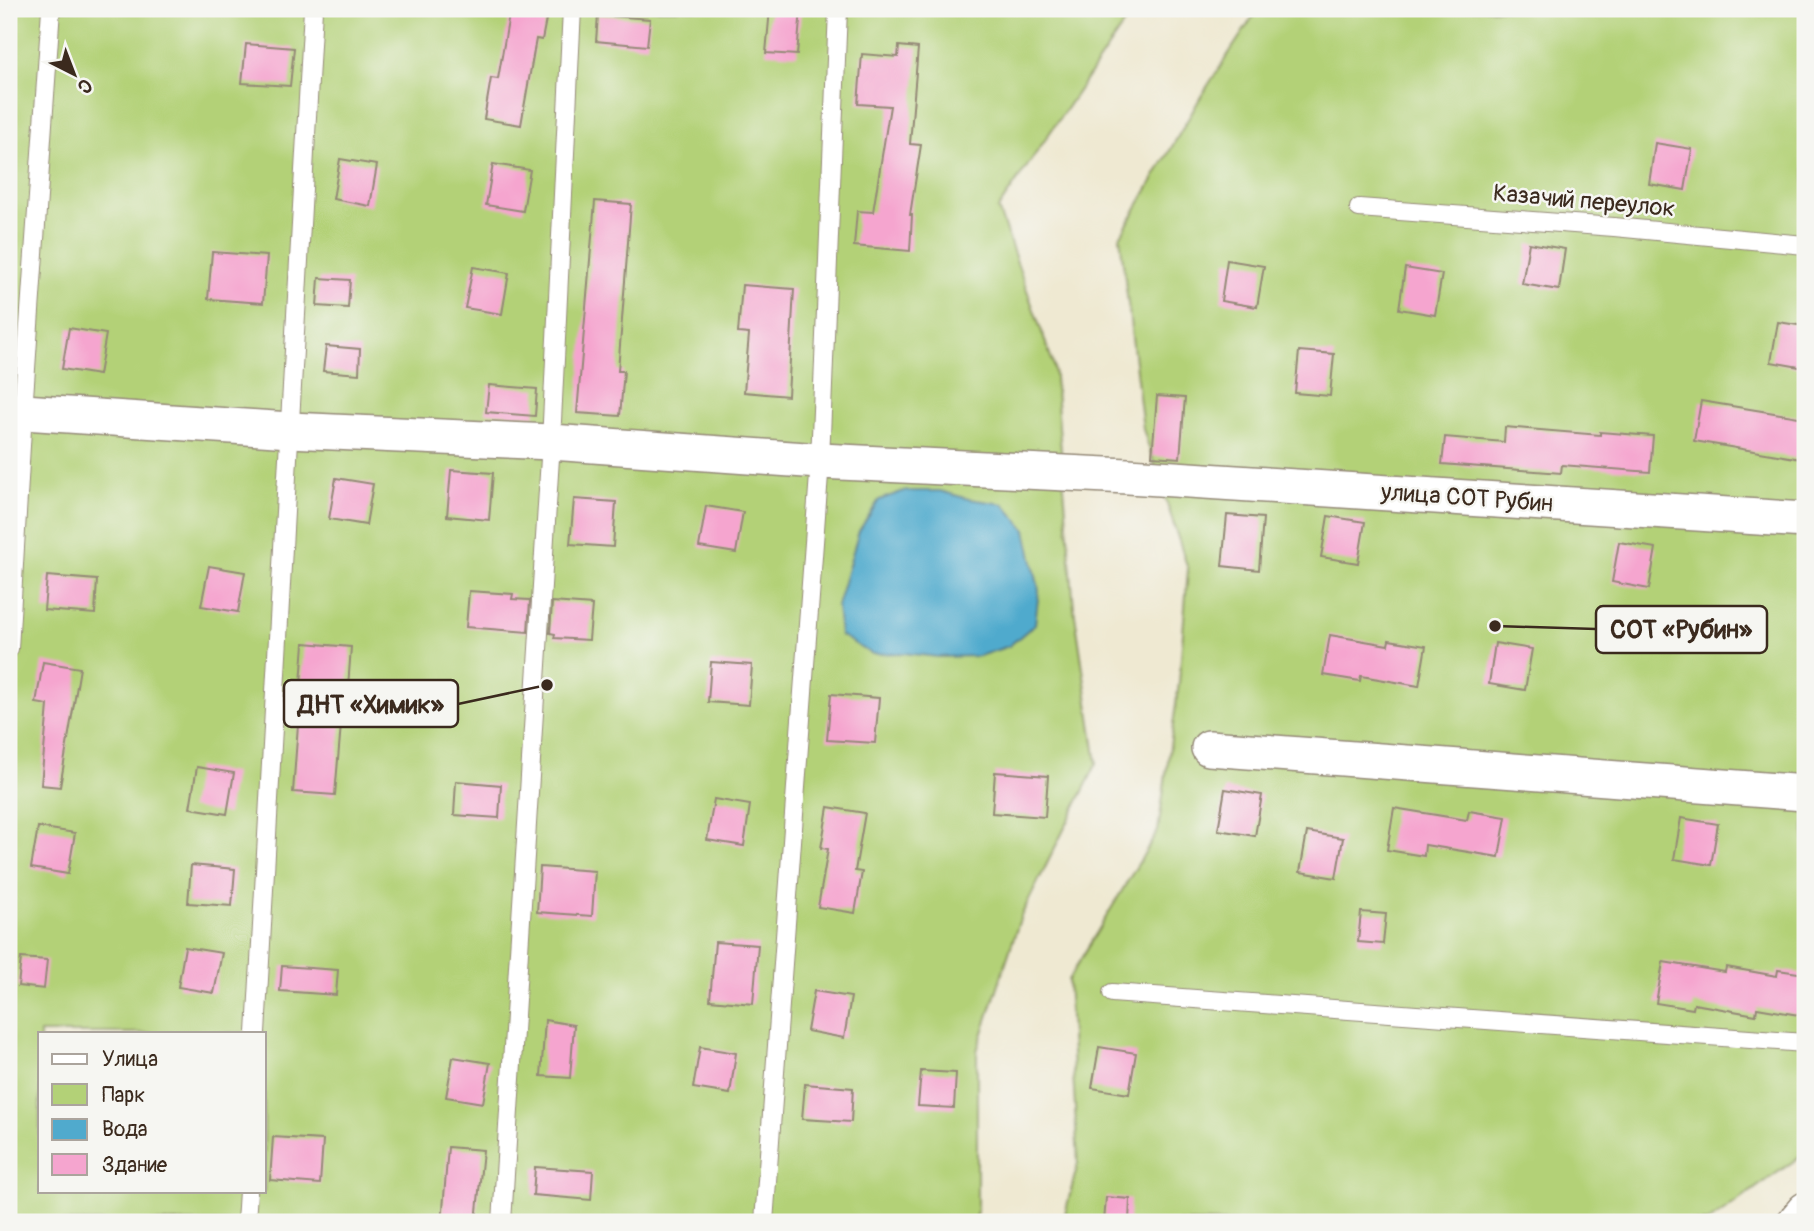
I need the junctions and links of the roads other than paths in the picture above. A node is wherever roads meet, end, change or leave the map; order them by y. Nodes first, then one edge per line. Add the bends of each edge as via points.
1 (51, 9) edge
2 (313, 9) edge
3 (572, 9) edge
4 (838, 9) edge
5 (1359, 208) dead end
6 (1805, 245) edge
7 (16, 412) edge
8 (290, 430) junction
9 (551, 442) junction
10 (820, 461) junction
11 (1805, 520) edge
12 (9, 649) edge
13 (1209, 748) dead end
14 (1805, 793) edge
15 (1112, 992) dead end
16 (256, 1032) edge
17 (1805, 1043) edge
18 (248, 1192) edge
19 (1805, 1210) edge
20 (246, 1222) edge
21 (502, 1222) edge
22 (764, 1222) edge
23 (1795, 1222) edge

1 - 7 lane
2 - 8 lane
3 - 9 lane
4 - 10 lane
5 - 6 lane, Казачий переулок
7 - 8 street, улица СОТ Рубин
7 - 12 lane
8 - 9 street, улица СОТ Рубин
8 - 16 lane
9 - 10 street, улица СОТ Рубин
9 - 21 lane
10 - 11 street, улица СОТ Рубин
10 - 22 lane
13 - 14 street
15 - 17 lane
18 - 20 lane
19 - 23 street

